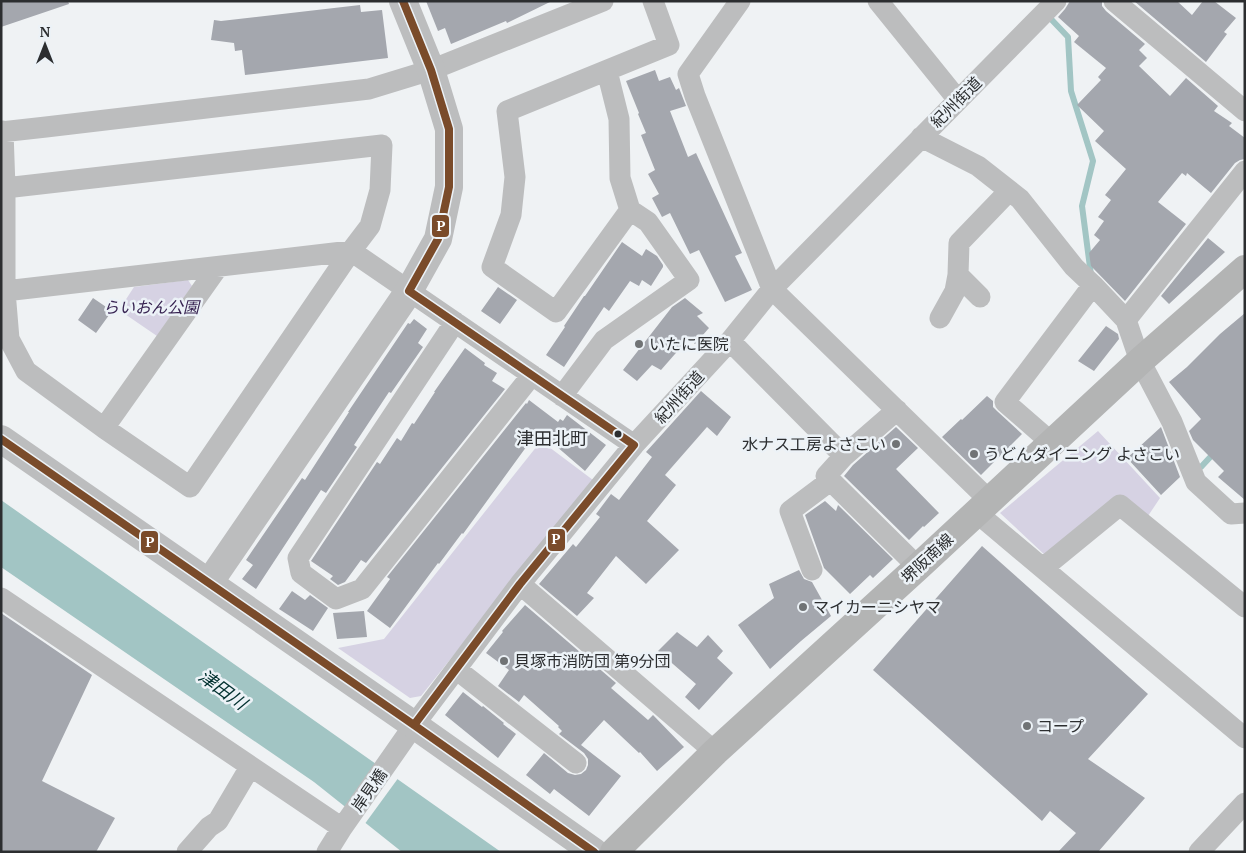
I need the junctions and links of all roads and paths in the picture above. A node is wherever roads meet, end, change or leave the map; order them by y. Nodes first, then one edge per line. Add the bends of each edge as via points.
1 (404, 1) edge
2 (603, 1) edge
3 (652, 1) edge
4 (740, 1) edge
5 (878, 1) edge
6 (1056, 1) edge
7 (1114, 1) edge
8 (431, 70) junction
9 (607, 71) junction
10 (958, 100) junction
11 (1245, 111) edge
12 (2, 131) edge
13 (921, 137) junction
14 (1245, 172) edge
15 (5, 188) junction
16 (1009, 191) junction
17 (630, 210) junction
18 (351, 251) junction
19 (218, 267) junction
20 (1245, 269) edge
21 (958, 275) junction
22 (1094, 285) junction
23 (772, 289) junction
24 (5, 291) junction
25 (410, 291) junction
26 (980, 297) dead end
27 (940, 318) dead end
28 (1126, 320) junction
29 (455, 322) junction
30 (730, 341) junction
31 (1140, 361) junction
32 (532, 375) junction
33 (562, 396) junction
34 (897, 410) junction
35 (104, 428) junction
36 (1, 439) edge
37 (1052, 443) junction
38 (634, 445) junction
39 (844, 456) junction
40 (830, 481) junction
41 (983, 507) junction
42 (1245, 513) edge
43 (918, 567) junction
44 (1043, 568) junction
45 (812, 570) dead end
46 (209, 583) junction
47 (520, 584) junction
48 (1, 598) edge
49 (1245, 607) edge
50 (456, 669) junction
51 (414, 725) junction
52 (1245, 738) edge
53 (715, 752) junction
54 (394, 754) joint
55 (576, 763) dead end
56 (250, 766) junction
57 (1245, 803) edge
58 (343, 827) junction
59 (187, 852) edge
60 (327, 852) edge
61 (594, 852) edge
62 (614, 852) edge
63 (1199, 852) edge

1 - 8 street
2 - 8 street
3 - 9 street via 669,45
4 - 23 street via 688,74
5 - 10 street
6 - 10 street, 紀州街道
7 - 11 street
8 - 12 street via 369,89
8 - 25 street via 449,129 449,187 438,239
9 - 17 street via 619,119 620,178
9 - 17 street via 508,111 515,177 511,215 492,267 556,312
10 - 13 street, 紀州街道
12 - 15 street
13 - 16 street via 978,166
13 - 23 street, 紀州街道
14 - 28 street
15 - 18 street via 382,146 380,190 370,226
15 - 24 street
16 - 21 street via 959,242
16 - 22 street via 1020,199 1074,267
17 - 33 street via 648,222 689,280 604,340
18 - 19 street
18 - 25 street
18 - 35 street via 190,487
19 - 24 street
19 - 35 street
20 - 31 main road, 堺阪南線
21 - 26 street
21 - 27 street via 955,291
22 - 28 street
22 - 37 street via 1006,402
23 - 30 street, 紀州街道
23 - 34 street
24 - 35 street via 10,339 26,372
25 - 29 street
25 - 46 street
28 - 31 street
29 - 32 street
29 - 32 street via 298,558 301,573 336,599 362,589
30 - 38 street, 紀州街道
30 - 39 street
31 - 37 main road, 堺阪南線
31 - 42 street via 1172,422 1196,482 1230,514
32 - 33 street
33 - 38 street
34 - 39 street
34 - 41 street
36 - 46 street
37 - 41 main road, 堺阪南線
38 - 47 street, 紀州街道
39 - 40 street via 826,476
40 - 43 street
40 - 45 street via 790,511
41 - 43 main road, 堺阪南線
41 - 44 street
43 - 53 main road, 堺阪南線
44 - 49 street via 1120,505
44 - 52 street
46 - 51 street
47 - 50 street, 紀州街道
47 - 53 street
48 - 56 street
50 - 51 street, 紀州街道
50 - 55 street
51 - 54 street, 紀州街道
51 - 61 street
53 - 62 main road, 堺阪南線
54 - 58 street, 岸見橋
56 - 58 street
56 - 59 street via 218,821
57 - 63 street
58 - 60 street

